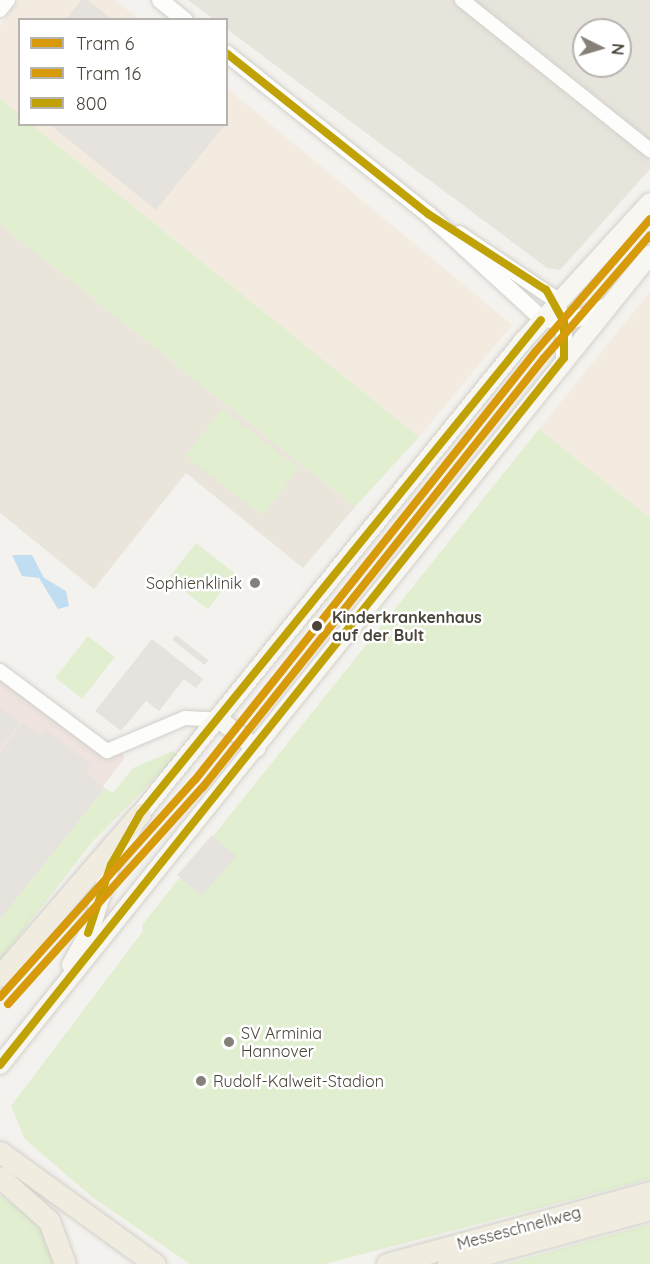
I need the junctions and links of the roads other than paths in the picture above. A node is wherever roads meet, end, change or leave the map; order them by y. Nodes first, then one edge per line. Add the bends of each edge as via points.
1 (8, 0) edge
2 (160, 0) edge
3 (462, 0) edge
4 (0, 10) edge
5 (182, 18) edge
6 (228, 55) edge
7 (650, 150) edge
8 (650, 202) edge
9 (428, 214) junction
10 (650, 255) edge
11 (557, 303) junction
12 (610, 305) junction
13 (542, 319) junction
14 (564, 322) junction
15 (564, 358) junction
16 (0, 671) edge
17 (220, 720) junction
18 (256, 748) junction
19 (140, 814) junction
20 (0, 976) edge
21 (54, 996) junction
22 (0, 1065) edge
23 (0, 1152) edge
24 (0, 1177) edge
25 (650, 1192) edge
26 (650, 1209) edge
27 (66, 1264) edge
28 (155, 1264) edge
29 (387, 1264) edge
30 (448, 1264) edge

1 - 4 street
2 - 5 street
3 - 7 street
6 - 9 street
8 - 11 main road
9 - 11 street via 528,278
9 - 13 street
10 - 12 main road
11 - 13 main road
11 - 14 street
12 - 14 street
12 - 15 main road
13 - 14 street
13 - 17 main road
14 - 15 street
15 - 18 main road
16 - 17 street via 107,750 185,718
17 - 18 main road
17 - 19 main road
18 - 21 main road
19 - 20 highway
19 - 21 main road via 111,865 91,928
21 - 22 main road
23 - 28 highway
24 - 27 highway via 49,1221
25 - 29 highway, Messeschnellweg
26 - 30 highway, Messeschnellweg

